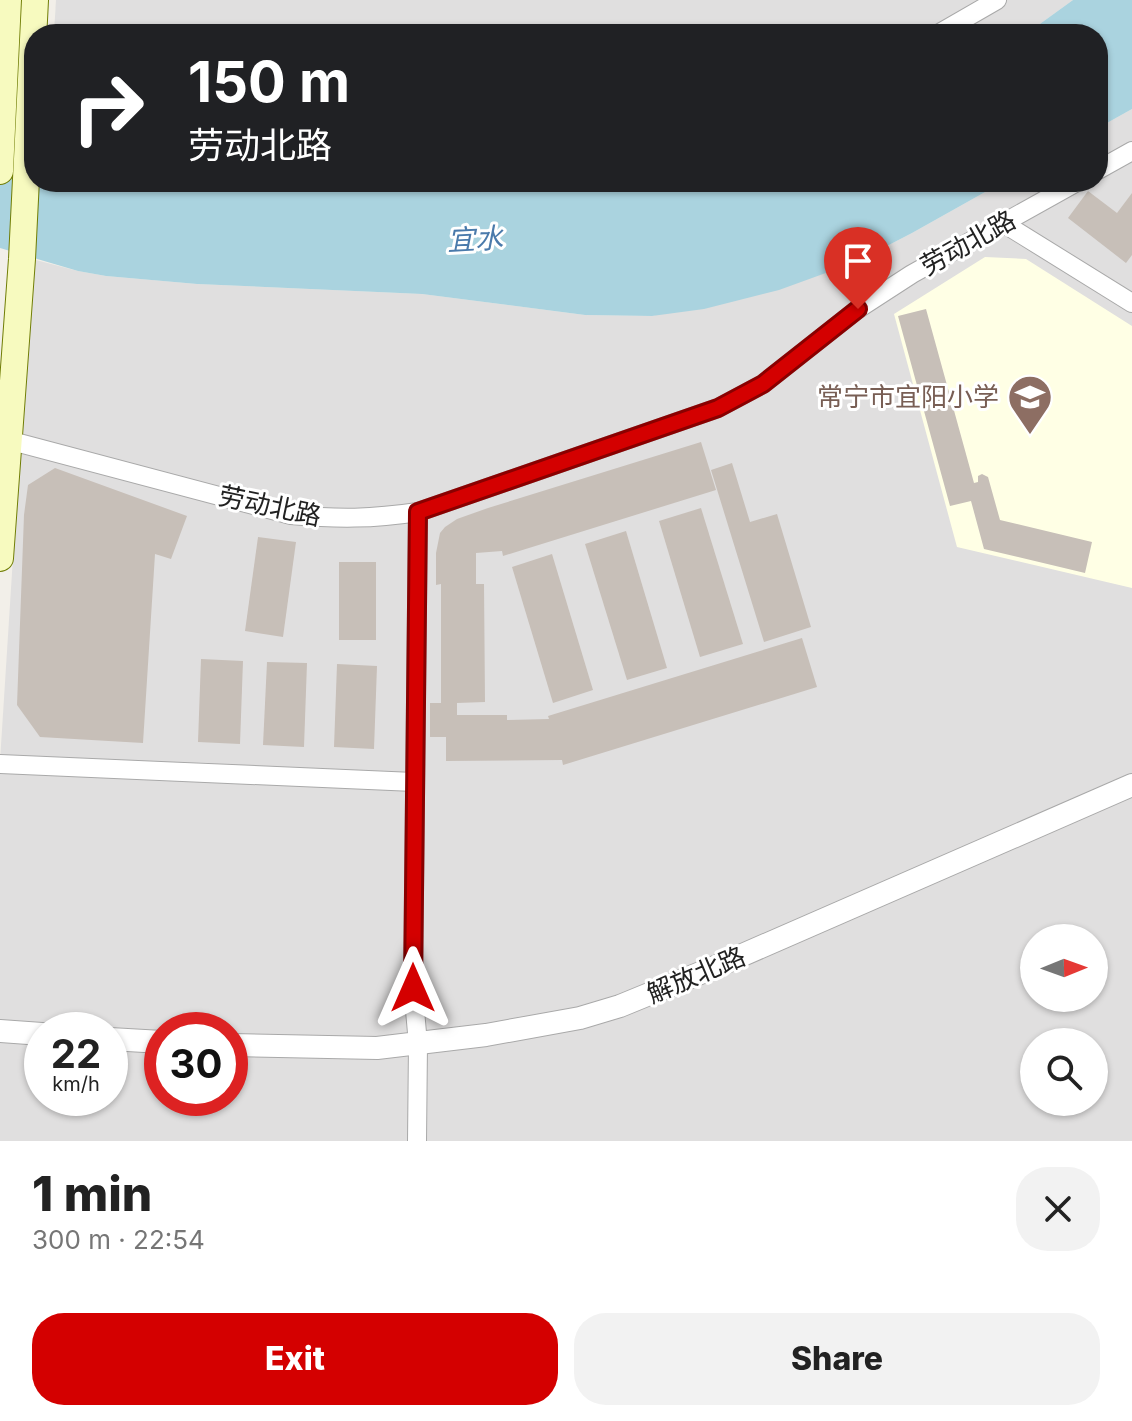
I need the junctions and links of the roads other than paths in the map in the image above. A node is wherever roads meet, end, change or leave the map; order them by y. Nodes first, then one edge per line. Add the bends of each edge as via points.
1 (35, 0) edge
2 (997, 0) edge
3 (5, 10) edge
4 (34, 24) edge
5 (955, 24) edge
6 (24, 26) edge
7 (1132, 151) edge
8 (1108, 164) edge
9 (0, 171) edge
10 (26, 192) edge
11 (1059, 192) edge
12 (1003, 223) junction
13 (1132, 303) edge
14 (4, 439) edge
15 (418, 512) junction
16 (0, 558) edge
17 (0, 764) edge
18 (414, 782) junction
19 (1132, 785) edge
20 (0, 1031) edge
21 (24, 1033) edge
22 (418, 1044) junction
23 (248, 1045) edge
24 (417, 1141) edge

1 - 4 main road
2 - 5 street
3 - 6 street
3 - 9 main road
7 - 8 street
10 - 14 main road
11 - 12 street, 劳动北路
12 - 13 street
12 - 15 street, 劳动北路 via 858,309 763,384 718,408
14 - 15 street, 劳动北路 via 291,515 340,519
14 - 16 main road
15 - 18 street
17 - 18 street
18 - 22 street via 413,988
19 - 22 street, 解放北路 via 620,1006 580,1018
20 - 21 street
22 - 23 street, 解放北路
22 - 24 street

